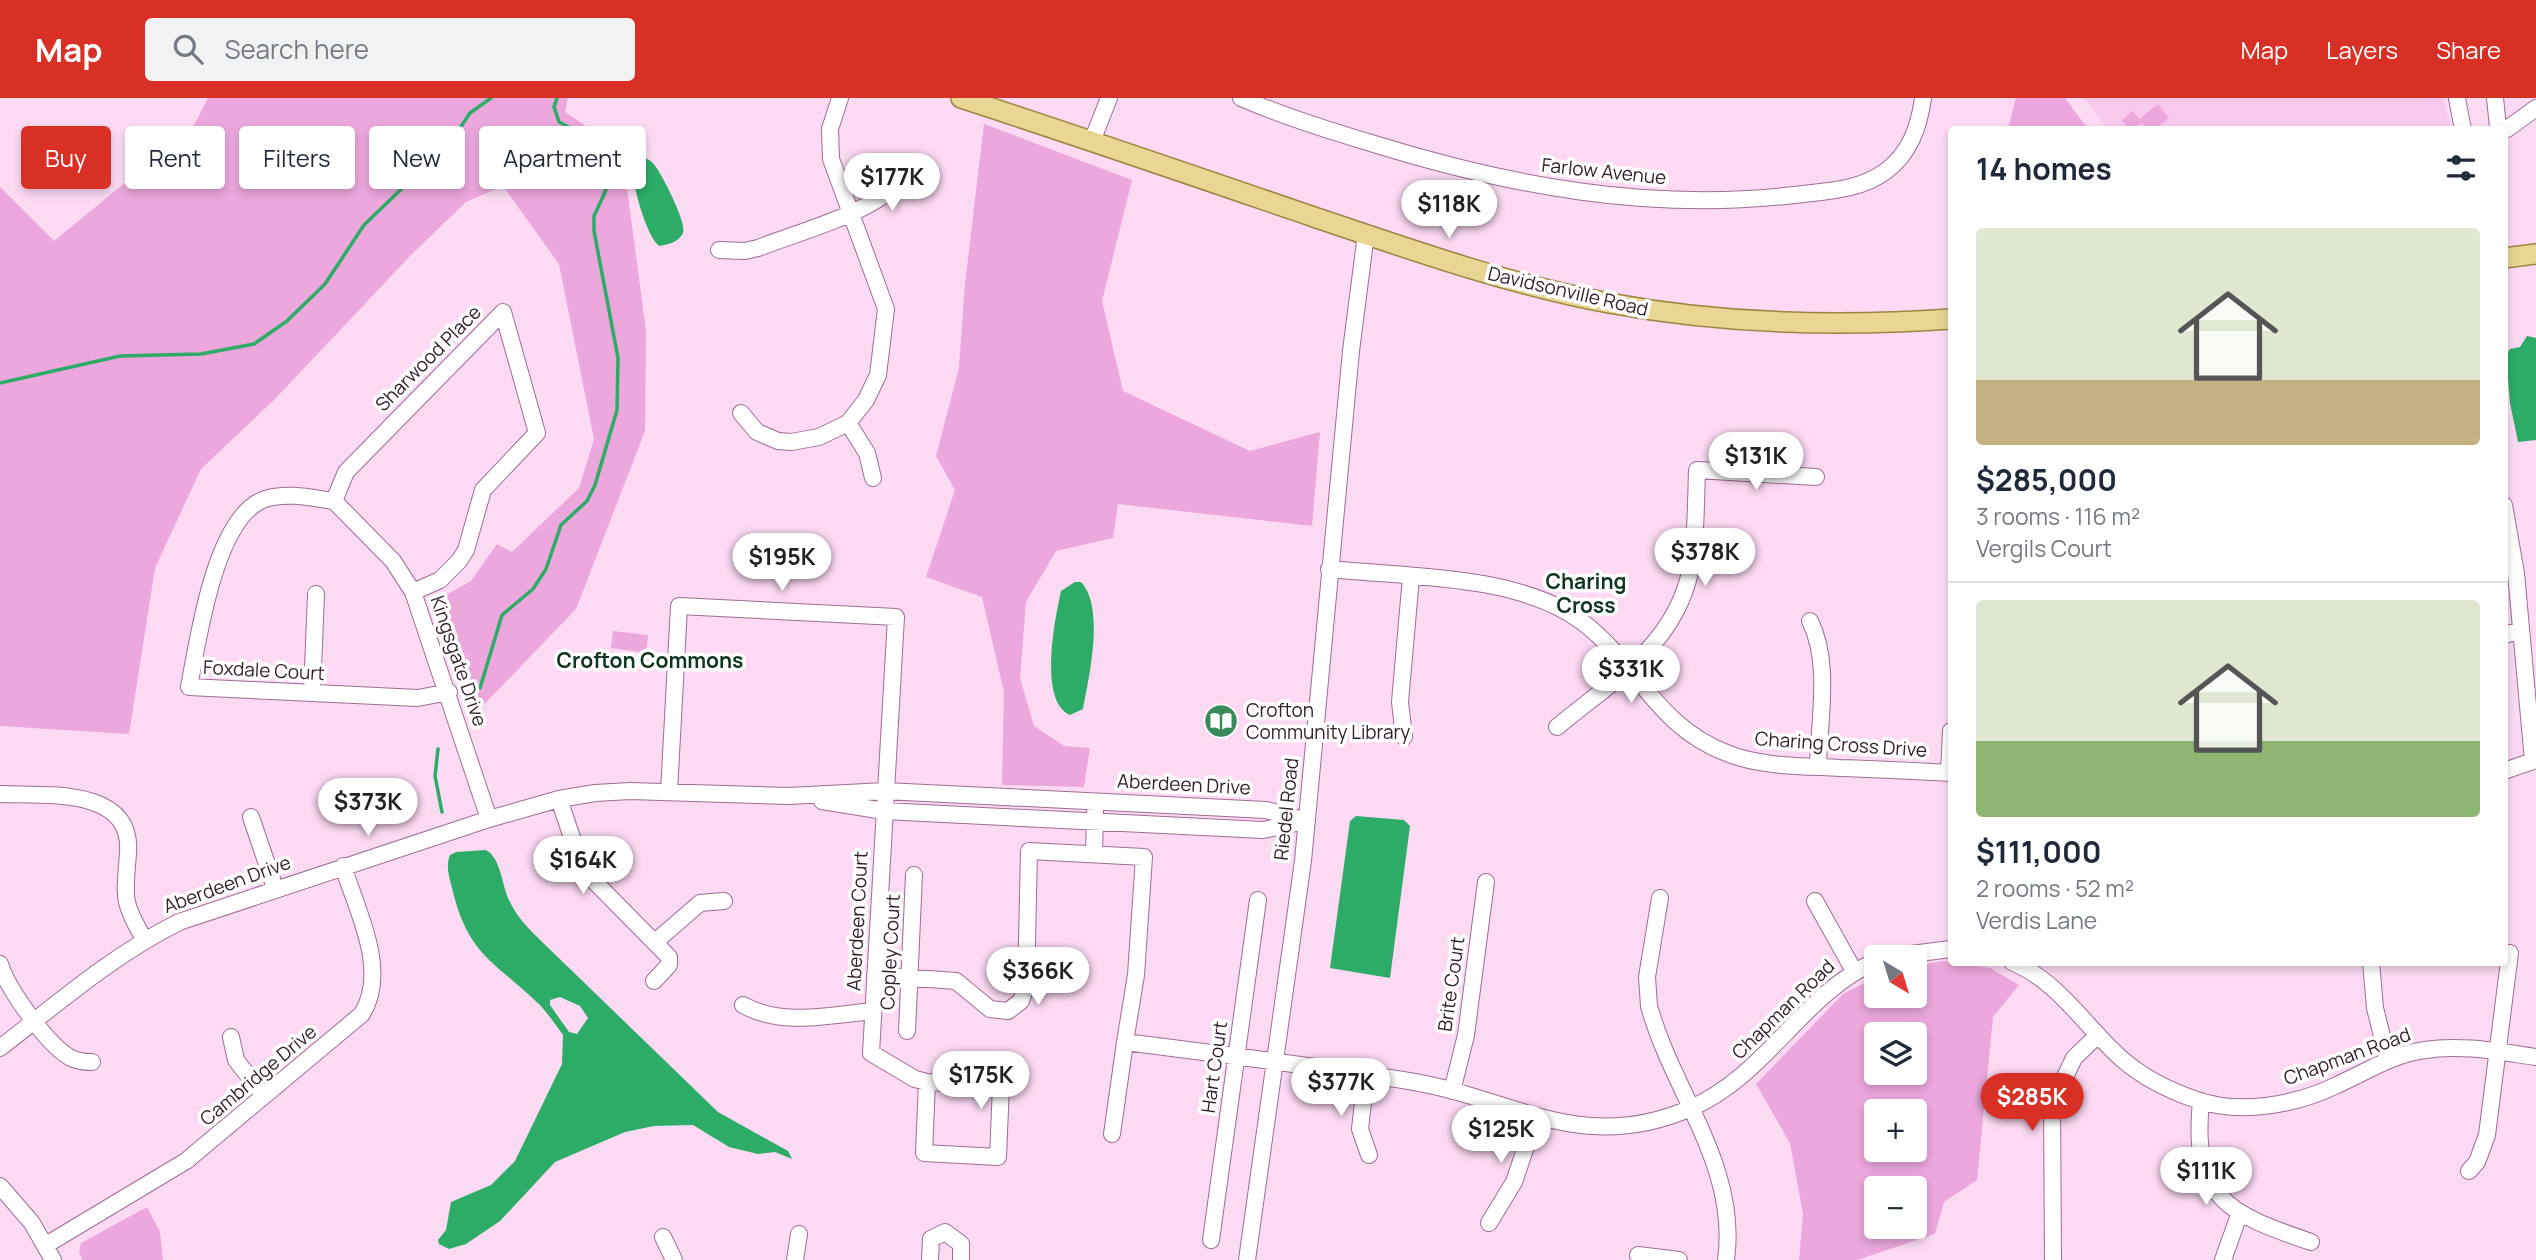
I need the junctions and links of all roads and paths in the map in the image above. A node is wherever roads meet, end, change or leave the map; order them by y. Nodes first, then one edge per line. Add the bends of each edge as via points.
1 (840, 98) edge
2 (961, 98) edge
3 (1109, 98) edge
4 (1241, 98) edge
5 (1923, 98) edge
6 (2457, 98) edge
7 (2495, 98) edge
8 (2536, 108) edge
9 (2462, 126) edge
10 (2498, 126) edge
11 (2508, 128) edge
12 (1092, 141) junction
13 (906, 176) dead end
14 (851, 212) junction
15 (1366, 234) junction
16 (719, 250) dead end
17 (2536, 254) edge
18 (2508, 258) edge
19 (1948, 319) edge
20 (741, 413) dead end
21 (848, 423) junction
22 (1816, 477) dead end
23 (873, 478) dead end
24 (334, 501) junction
25 (2508, 523) edge
26 (1329, 569) junction
27 (1411, 577) junction
28 (413, 592) junction
29 (316, 594) dead end
30 (1810, 621) dead end
31 (2521, 630) junction
32 (2508, 634) edge
33 (1626, 669) junction
34 (449, 692) junction
35 (312, 693) junction
36 (1557, 727) dead end
37 (1404, 737) dead end
38 (2535, 761) edge
39 (1818, 767) junction
40 (2508, 770) edge
41 (1948, 773) edge
42 (885, 791) junction
43 (669, 792) junction
44 (0, 794) edge
45 (789, 796) junction
46 (559, 799) junction
47 (1095, 799) junction
48 (884, 811) junction
49 (251, 817) dead end
50 (489, 819) junction
51 (1307, 821) junction
52 (1095, 822) junction
53 (1094, 854) junction
54 (343, 866) junction
55 (914, 875) dead end
56 (1486, 883) dead end
57 (275, 888) junction
58 (1660, 898) dead end
59 (1258, 900) dead end
60 (724, 901) dead end
61 (1815, 901) dead end
62 (144, 939) junction
63 (655, 942) junction
64 (1948, 949) edge
65 (1927, 952) edge
66 (2510, 953) dead end
67 (0, 964) edge
68 (1864, 966) edge
69 (2019, 966) edge
70 (2371, 966) edge
71 (1854, 971) junction
72 (875, 975) junction
73 (910, 975) junction
74 (654, 981) dead end
75 (743, 1005) dead end
76 (873, 1011) junction
77 (36, 1020) junction
78 (907, 1031) dead end
79 (2098, 1035) junction
80 (231, 1037) dead end
81 (1125, 1042) junction
82 (0, 1048) edge
83 (2498, 1052) junction
84 (1236, 1057) junction
85 (2536, 1057) edge
86 (2388, 1060) junction
87 (92, 1062) dead end
88 (1274, 1062) junction
89 (1366, 1075) junction
90 (927, 1082) junction
91 (1452, 1091) junction
92 (264, 1096) junction
93 (2201, 1101) junction
94 (1692, 1108) junction
95 (1536, 1118) junction
96 (1112, 1134) dead end
97 (1369, 1155) dead end
98 (2469, 1171) dead end
99 (0, 1186) edge
100 (2239, 1215) junction
101 (1489, 1223) dead end
102 (799, 1234) dead end
103 (663, 1237) dead end
104 (1211, 1240) dead end
105 (2311, 1242) dead end
106 (46, 1245) junction
107 (1638, 1255) dead end
108 (53, 1260) edge
109 (674, 1260) edge
110 (795, 1260) edge
111 (930, 1260) edge
112 (961, 1260) edge
113 (1247, 1260) edge
114 (1679, 1260) edge
115 (1726, 1260) edge
116 (2053, 1260) edge
117 (2223, 1260) edge

1 - 14 street via 829,144 835,174
2 - 12 main road, Davidsonville Road
3 - 12 street
4 - 5 street, Farlow Avenue via 1340,134 1486,176 1620,197 1730,200 1847,189 1873,179 1896,163 1912,141
6 - 9 street
7 - 10 street
8 - 11 street
12 - 15 main road, Davidsonville Road
13 - 14 street via 879,200
14 - 16 street via 758,248
14 - 21 street via 883,296 887,322 878,375
15 - 19 main road, Davidsonville Road via 1543,289 1671,313 1775,322
15 - 26 street, Riedel Road
17 - 18 main road
20 - 21 street via 757,432 778,441 819,437
21 - 23 street via 867,453
22 - 33 street via 1697,470 1693,555 1685,592 1668,628
24 - 28 street, Kingsgate Drive via 393,561
24 - 28 street, Sharwood Place via 346,472 503,312 537,433 483,490 459,561 440,580
24 - 35 street, Foxdale Court via 276,496 254,504 235,522 209,592 189,687
25 - 31 street
26 - 27 street, Charing Cross Drive
26 - 51 street, Riedel Road
27 - 33 street, Charing Cross Drive via 1491,585 1541,599 1581,621
27 - 37 street via 1401,702
28 - 34 street, Kingsgate Drive
29 - 35 street
30 - 39 street via 1822,658
31 - 32 street
31 - 38 street
33 - 36 street
33 - 39 street, Charing Cross Drive via 1671,720 1708,745 1747,760
34 - 35 street, Foxdale Court via 418,698
34 - 50 street, Kingsgate Drive
38 - 40 street
39 - 41 street, Charing Cross Drive
42 - 43 street, Aberdeen Court via 896,617 679,606
42 - 45 street, Aberdeen Drive
42 - 47 street, Aberdeen Drive
42 - 48 street, Aberdeen Court
43 - 45 street, Aberdeen Drive
43 - 46 street, Aberdeen Drive
44 - 62 street via 80,798 105,806 120,818 128,849 125,905
45 - 48 street, Aberdeen Drive
46 - 50 street, Aberdeen Drive
46 - 63 street via 583,870
47 - 51 street, Aberdeen Drive via 1266,810
47 - 52 street
48 - 52 street, Aberdeen Drive
48 - 72 street, Aberdeen Court
49 - 57 street
50 - 54 street, Aberdeen Drive
51 - 52 street, Aberdeen Drive via 1263,830
51 - 88 street, Riedel Road
52 - 53 street
53 - 73 street via 1028,851 1026,986 1014,1007 996,1012 956,981
53 - 81 street via 1144,857 1136,975
54 - 57 street, Aberdeen Drive
54 - 92 street, Cambridge Drive via 373,966 372,993 352,1024
55 - 73 street, Copley Court
56 - 91 street, Brite Court via 1463,1053
57 - 62 street, Aberdeen Drive
58 - 94 street via 1647,977 1649,1006
59 - 84 street, Hart Court
60 - 63 street via 700,902
61 - 71 street
62 - 77 street, Aberdeen Drive
63 - 74 street via 671,961
64 - 65 street
66 - 83 street
67 - 77 street via 8,984
68 - 71 street, Chapman Road
69 - 79 street, Chapman Road via 2046,981
70 - 86 street via 2375,1008
71 - 94 street, Chapman Road via 1828,989 1750,1071
72 - 73 street
72 - 76 street, Aberdeen Court
73 - 78 street, Copley Court
75 - 76 street via 780,1018
76 - 90 street, Aberdeen Court via 871,1053
77 - 82 street, Aberdeen Drive
77 - 87 street via 63,1053
79 - 93 street, Chapman Road via 2138,1072
79 - 116 street via 2070,1065 2052,1104
80 - 92 street via 236,1060
81 - 84 street, Chapman Road
81 - 96 street
83 - 85 street, Chapman Road
83 - 86 street, Chapman Road via 2426,1049
83 - 98 street via 2484,1148
84 - 88 street, Chapman Road
84 - 104 street, Hart Court
86 - 93 street, Chapman Road via 2335,1086 2286,1102 2251,1106
88 - 89 street, Chapman Road
88 - 113 street, Riedel Road
89 - 91 street, Chapman Road
89 - 97 street via 1360,1129
90 - 90 street via 1001,1085 998,1157 924,1153
91 - 95 street, Chapman Road
92 - 106 street, Cambridge Drive via 186,1161
93 - 100 street via 2199,1145 2207,1177
94 - 95 street, Chapman Road via 1654,1121 1599,1127
94 - 115 street via 1723,1186
95 - 101 street via 1514,1182
99 - 106 street
100 - 105 street
100 - 117 street
102 - 110 street
103 - 109 street
106 - 108 street
107 - 114 street
111 - 112 street via 931,1239 945,1232 961,1244

